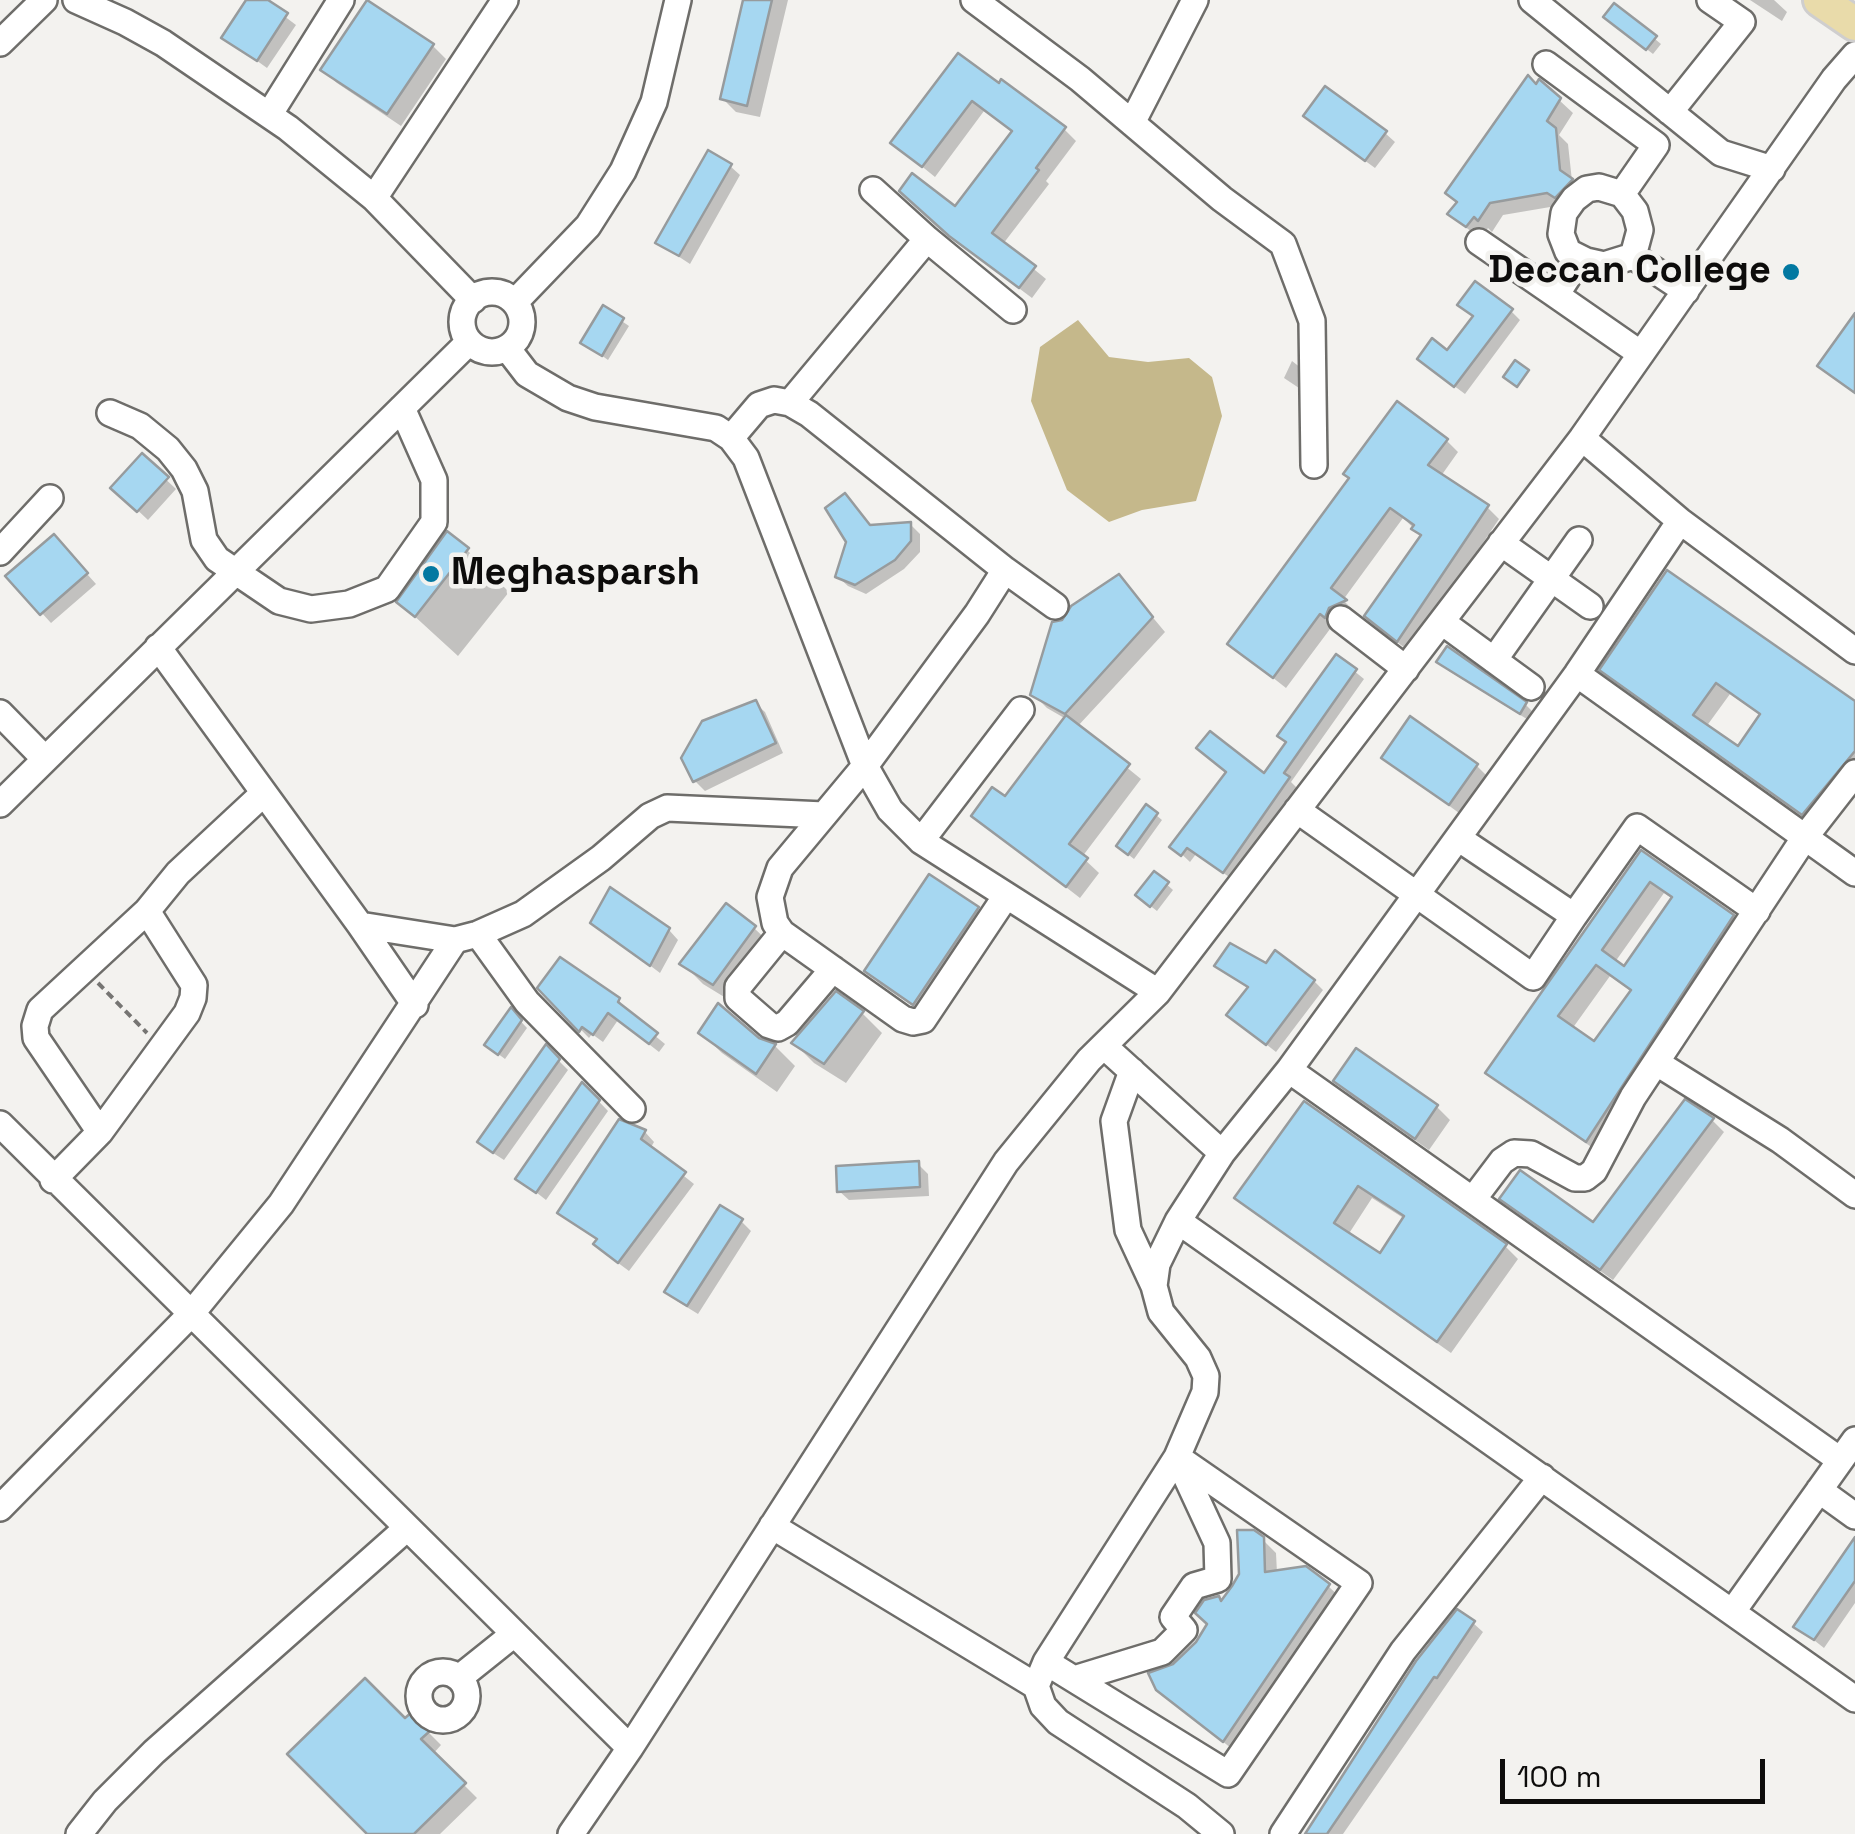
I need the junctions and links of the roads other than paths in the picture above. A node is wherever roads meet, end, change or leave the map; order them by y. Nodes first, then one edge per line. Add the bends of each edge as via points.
1 (44, 0) edge
2 (76, 0) edge
3 (341, 0) edge
4 (505, 0) edge
5 (678, 0) edge
6 (974, 0) edge
7 (1195, 0) edge
8 (1532, 0) edge
9 (1710, 0) edge
10 (1821, 0) edge
11 (1855, 24) edge
12 (0, 43) edge
13 (1855, 55) edge
14 (1546, 64) dead end
15 (1670, 112) junction
16 (269, 116) junction
17 (1132, 123) junction
18 (1772, 169) junction
19 (873, 190) dead end
20 (1622, 194) junction
21 (374, 198) junction
22 (927, 240) junction
23 (1479, 242) dead end
24 (1633, 256) junction
25 (1580, 258) junction
26 (1686, 291) junction
27 (1556, 294) junction
28 (472, 300) junction
29 (515, 302) junction
30 (1013, 310) dead end
31 (470, 342) junction
32 (507, 348) junction
33 (1641, 354) junction
34 (790, 403) junction
35 (402, 408) junction
36 (110, 413) dead end
37 (731, 438) junction
38 (1582, 438) junction
39 (1314, 465) dead end
40 (50, 498) dead end
41 (1680, 522) junction
42 (1579, 540) dead end
43 (1501, 544) junction
44 (0, 552) edge
45 (236, 570) junction
46 (1005, 570) junction
47 (1551, 578) junction
48 (1055, 606) dead end
49 (1590, 606) dead end
50 (1341, 620) dead end
51 (1442, 622) junction
52 (158, 646) junction
53 (1855, 651) edge
54 (1494, 660) junction
55 (1406, 669) junction
56 (1577, 674) junction
57 (1532, 687) dead end
58 (1020, 710) dead end
59 (0, 713) edge
60 (44, 760) junction
61 (866, 766) junction
62 (1855, 772) edge
63 (264, 793) junction
64 (0, 804) edge
65 (1297, 810) junction
66 (824, 815) junction
67 (1806, 837) junction
68 (1458, 838) junction
69 (921, 841) junction
70 (1855, 873) edge
71 (1006, 896) junction
72 (1416, 896) junction
73 (146, 911) junction
74 (1757, 911) junction
75 (1574, 916) junction
76 (360, 925) junction
77 (782, 933) junction
78 (467, 937) junction
79 (832, 968) junction
80 (1158, 992) junction
81 (415, 1006) junction
82 (1104, 1046) junction
83 (1657, 1063) junction
84 (1289, 1070) junction
85 (1132, 1072) junction
86 (632, 1109) dead end
87 (0, 1124) edge
88 (100, 1132) junction
89 (1222, 1153) junction
90 (53, 1180) junction
91 (1855, 1195) edge
92 (1474, 1198) junction
93 (1178, 1221) junction
94 (1154, 1286) junction
95 (191, 1314) junction
96 (1848, 1450) edge
97 (1176, 1458) junction
98 (1542, 1476) junction
99 (1819, 1490) junction
100 (0, 1508) edge
101 (1855, 1516) edge
102 (772, 1526) junction
103 (407, 1528) junction
104 (1733, 1610) junction
105 (514, 1634) junction
106 (1046, 1662) junction
107 (459, 1678) dead end
108 (1074, 1679) junction
109 (1036, 1686) junction
110 (1855, 1699) edge
111 (630, 1748) junction
112 (79, 1834) edge
113 (571, 1834) edge
114 (1222, 1834) edge
115 (1283, 1834) edge

1 - 12 lane
2 - 16 lane via 163,44
3 - 16 lane
4 - 21 lane
5 - 29 lane via 654,102 624,171 588,226
6 - 17 lane
7 - 17 lane
8 - 15 lane
9 - 15 lane via 1742,22
10 - 11 main road
13 - 18 lane
14 - 20 lane via 1656,145
15 - 18 lane via 1720,153
16 - 21 lane
17 - 39 lane via 1283,244 1312,321
18 - 26 lane
19 - 22 lane
20 - 24 lane via 1640,230
20 - 25 lane via 1587,189 1564,213 1561,234 1568,252
21 - 28 lane
22 - 30 lane
22 - 34 lane
23 - 27 lane
24 - 25 lane via 1604,265
24 - 26 lane
25 - 27 lane
26 - 33 lane
27 - 33 lane
28 - 29 lane via 494,292
28 - 31 lane via 462,320
29 - 32 lane via 521,330
31 - 32 lane via 490,352
31 - 35 lane
32 - 37 lane via 526,374 568,398 716,428
33 - 38 lane
34 - 37 lane via 759,405
34 - 46 lane
35 - 45 lane
35 - 45 lane via 434,480 434,522 386,588 349,604 311,609 279,601
36 - 45 lane via 168,449 195,491 204,540
37 - 61 lane via 746,458
38 - 41 lane
38 - 43 lane
40 - 44 lane
41 - 53 lane
41 - 56 lane
42 - 47 lane
43 - 47 lane
43 - 51 lane
45 - 52 lane
46 - 48 lane
46 - 61 lane
47 - 49 lane
47 - 54 lane
50 - 55 lane
51 - 54 lane
51 - 55 lane
52 - 60 lane
52 - 63 lane
54 - 57 lane
55 - 65 lane
56 - 67 lane
56 - 68 lane
58 - 69 lane
59 - 60 lane
60 - 64 lane
61 - 66 lane
61 - 69 lane via 890,810
62 - 67 lane
63 - 73 lane
63 - 76 lane
65 - 72 lane
65 - 80 lane
66 - 77 lane via 773,882 772,912
66 - 78 lane via 667,808 522,914
67 - 70 lane
67 - 74 lane
68 - 72 lane
68 - 75 lane
69 - 71 lane
71 - 79 lane via 923,1020 902,1019
71 - 80 lane
72 - 75 lane via 1534,976
72 - 84 lane
73 - 88 lane via 194,986 187,1013
73 - 88 lane via 40,1010 36,1038
74 - 75 lane via 1638,828
74 - 83 lane
76 - 78 lane
76 - 81 lane
77 - 79 lane
77 - 79 lane via 738,987 738,998 769,1026 787,1023
78 - 81 lane
78 - 86 lane
80 - 82 lane
81 - 95 lane via 281,1204
82 - 85 lane
82 - 102 lane via 1006,1162
83 - 91 lane
83 - 92 lane via 1585,1178 1514,1153
84 - 89 lane
84 - 92 lane
85 - 89 lane
85 - 94 lane via 1114,1121 1128,1230
87 - 90 lane
88 - 90 lane
89 - 93 lane
90 - 95 lane
92 - 96 lane
93 - 94 lane
93 - 98 lane
94 - 97 lane via 1161,1312 1206,1376
95 - 100 lane
95 - 103 lane
96 - 99 lane
97 - 106 lane
97 - 108 lane via 1217,1543 1218,1580 1194,1586 1173,1616 1184,1630 1162,1652
97 - 108 lane via 1360,1583 1228,1774
98 - 104 lane
98 - 115 lane via 1403,1651
99 - 101 lane
99 - 104 lane
102 - 109 lane
102 - 111 lane
103 - 105 lane
103 - 112 lane via 154,1752
104 - 110 lane
105 - 107 lane
105 - 111 lane
106 - 108 lane
106 - 109 lane
109 - 114 lane via 1058,1722
111 - 113 lane

